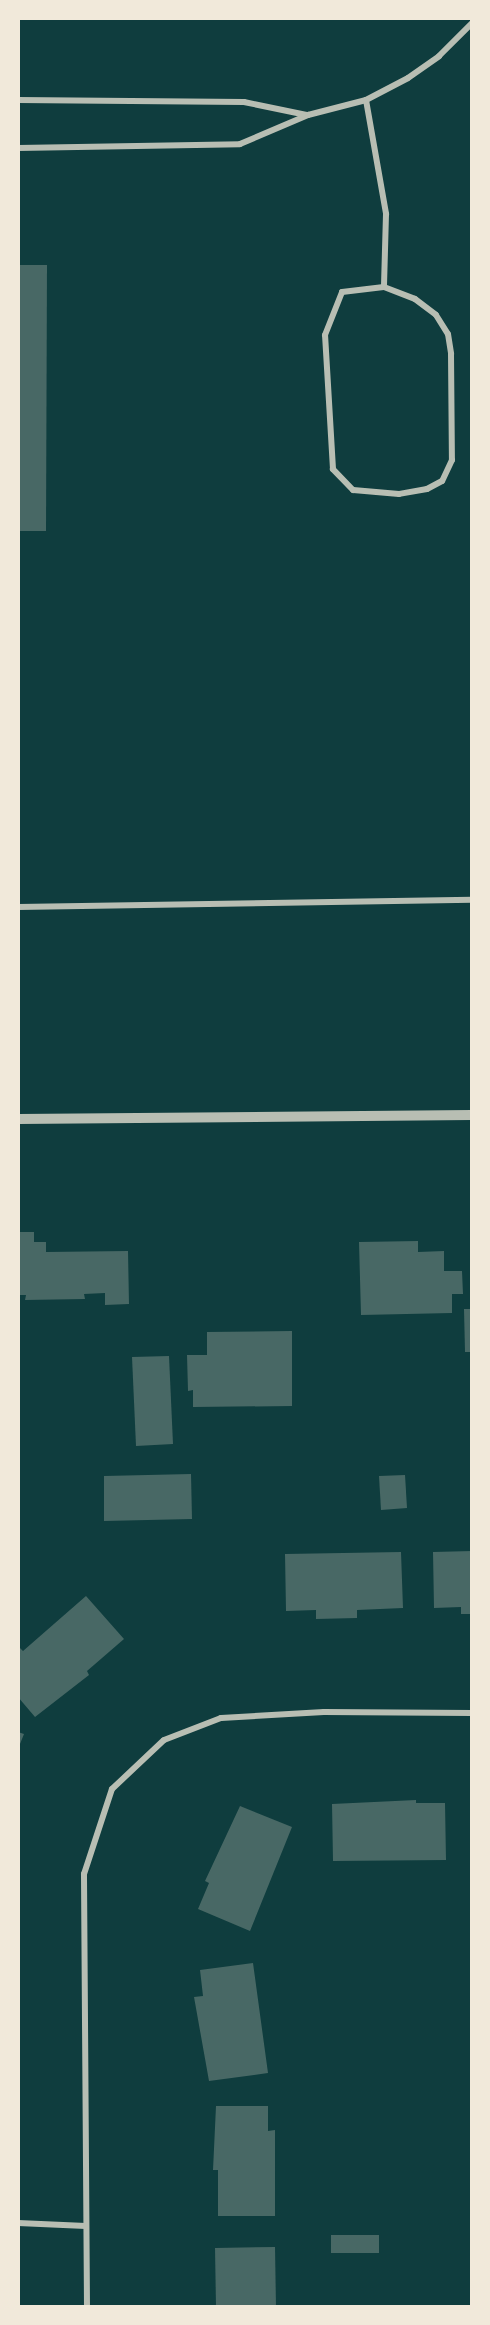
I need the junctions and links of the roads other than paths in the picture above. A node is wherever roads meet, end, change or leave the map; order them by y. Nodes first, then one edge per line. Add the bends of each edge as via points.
1 (472, 23) edge
2 (18, 100) edge
3 (366, 100) junction
4 (308, 115) junction
5 (18, 148) edge
6 (384, 287) junction
7 (472, 900) edge
8 (18, 907) edge
9 (472, 1115) edge
10 (18, 1119) edge
11 (472, 1713) edge
12 (18, 2223) edge
13 (86, 2226) junction
14 (87, 2307) edge

1 - 3 street via 439,56
2 - 4 street via 244,102
3 - 4 street
3 - 6 street via 386,214
4 - 5 street via 240,144
6 - 6 street via 342,292 325,335 333,469 353,490 399,494 427,489 442,481 452,460 451,354 448,334 436,315 415,299
7 - 8 street
9 - 10 street
11 - 13 street via 324,1712 220,1718 164,1740 112,1789 84,1874
12 - 13 street
13 - 14 street

